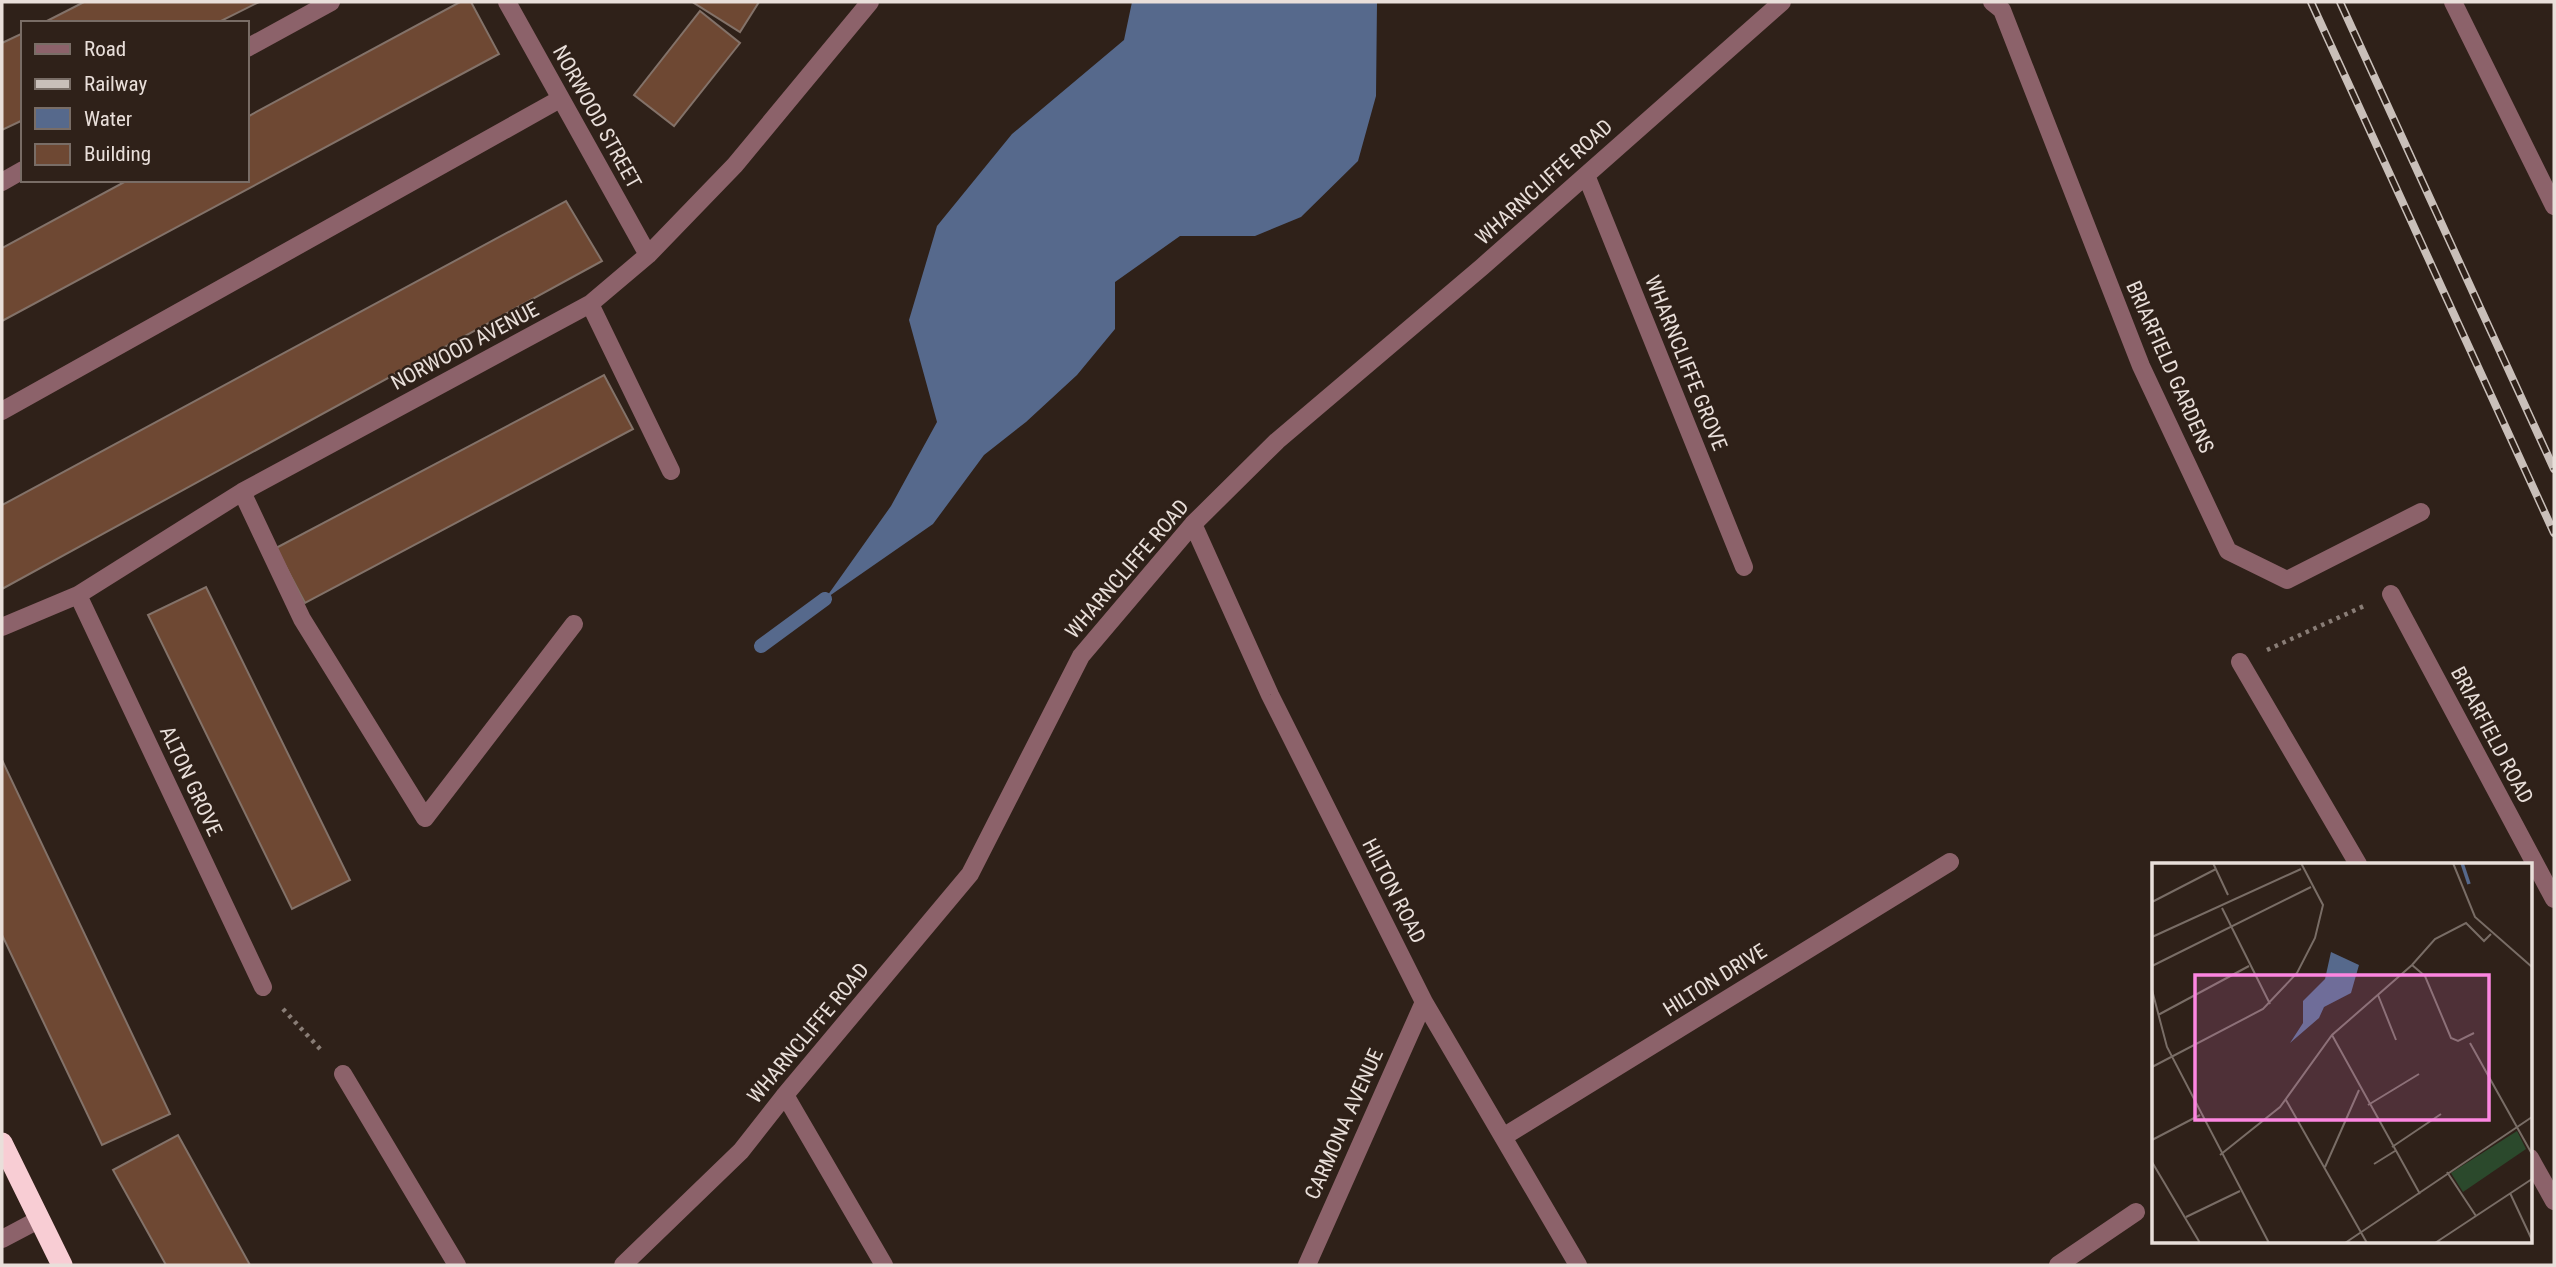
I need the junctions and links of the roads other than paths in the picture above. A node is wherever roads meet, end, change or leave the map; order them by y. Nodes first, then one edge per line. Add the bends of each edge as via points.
1 (331, 2) edge
2 (507, 2) edge
3 (870, 2) edge
4 (1782, 2) edge
5 (1992, 2) edge
6 (2453, 2) edge
7 (248, 47) edge
8 (560, 99) junction
9 (21, 171) edge
10 (1586, 175) junction
11 (2, 182) edge
12 (2554, 206) edge
13 (648, 255) junction
14 (590, 304) junction
15 (2, 411) edge
16 (671, 471) dead end
17 (242, 492) junction
18 (2421, 512) dead end
19 (1193, 524) junction
20 (1744, 567) dead end
21 (2391, 594) road end
22 (78, 595) junction
23 (574, 624) dead end
24 (2, 627) edge
25 (2241, 662) road end
26 (1950, 862) dead end
27 (2357, 863) edge
28 (2554, 899) edge
29 (263, 987) road end
30 (1424, 1002) junction
31 (343, 1074) road end
32 (785, 1095) junction
33 (1503, 1137) junction
34 (2, 1143) edge
35 (2532, 1162) edge
36 (2554, 1200) edge
37 (2136, 1212) dead end
38 (40, 1219) junction
39 (2, 1239) edge
40 (62, 1265) edge
41 (457, 1265) edge
42 (623, 1265) edge
43 (884, 1265) edge
44 (1307, 1265) edge
45 (1578, 1265) edge
46 (2058, 1265) edge

1 - 7 street
2 - 8 street, NORWOOD STREET
3 - 13 street, NORWOOD AVENUE via 735,165
4 - 10 street, WHARNCLIFFE ROAD
5 - 18 street, BRIARFIELD GARDENS via 2002,10 2141,366 2228,551 2287,580
6 - 12 street
8 - 13 street, NORWOOD STREET
8 - 15 street
9 - 11 street
10 - 19 street, WHARNCLIFFE ROAD via 1277,441
10 - 20 street, WHARNCLIFFE GROVE
13 - 14 street, NORWOOD AVENUE
14 - 16 street
14 - 17 street, NORWOOD AVENUE
17 - 22 street, NORWOOD AVENUE
17 - 23 street via 302,619 425,818
19 - 30 street, HILTON ROAD via 1270,695
19 - 32 street, WHARNCLIFFE ROAD via 1081,656 970,874
21 - 28 street, BRIARFIELD ROAD
22 - 24 street, NORWOOD AVENUE
22 - 29 street, ALTON GROVE
25 - 27 street
26 - 33 street, HILTON DRIVE
30 - 33 street, HILTON ROAD
30 - 44 street, CARMONA AVENUE
31 - 41 street
32 - 42 street, WHARNCLIFFE ROAD via 741,1151
32 - 43 street
33 - 45 street, HILTON ROAD
34 - 38 highway
35 - 36 street
37 - 46 street
38 - 39 street
38 - 40 highway

